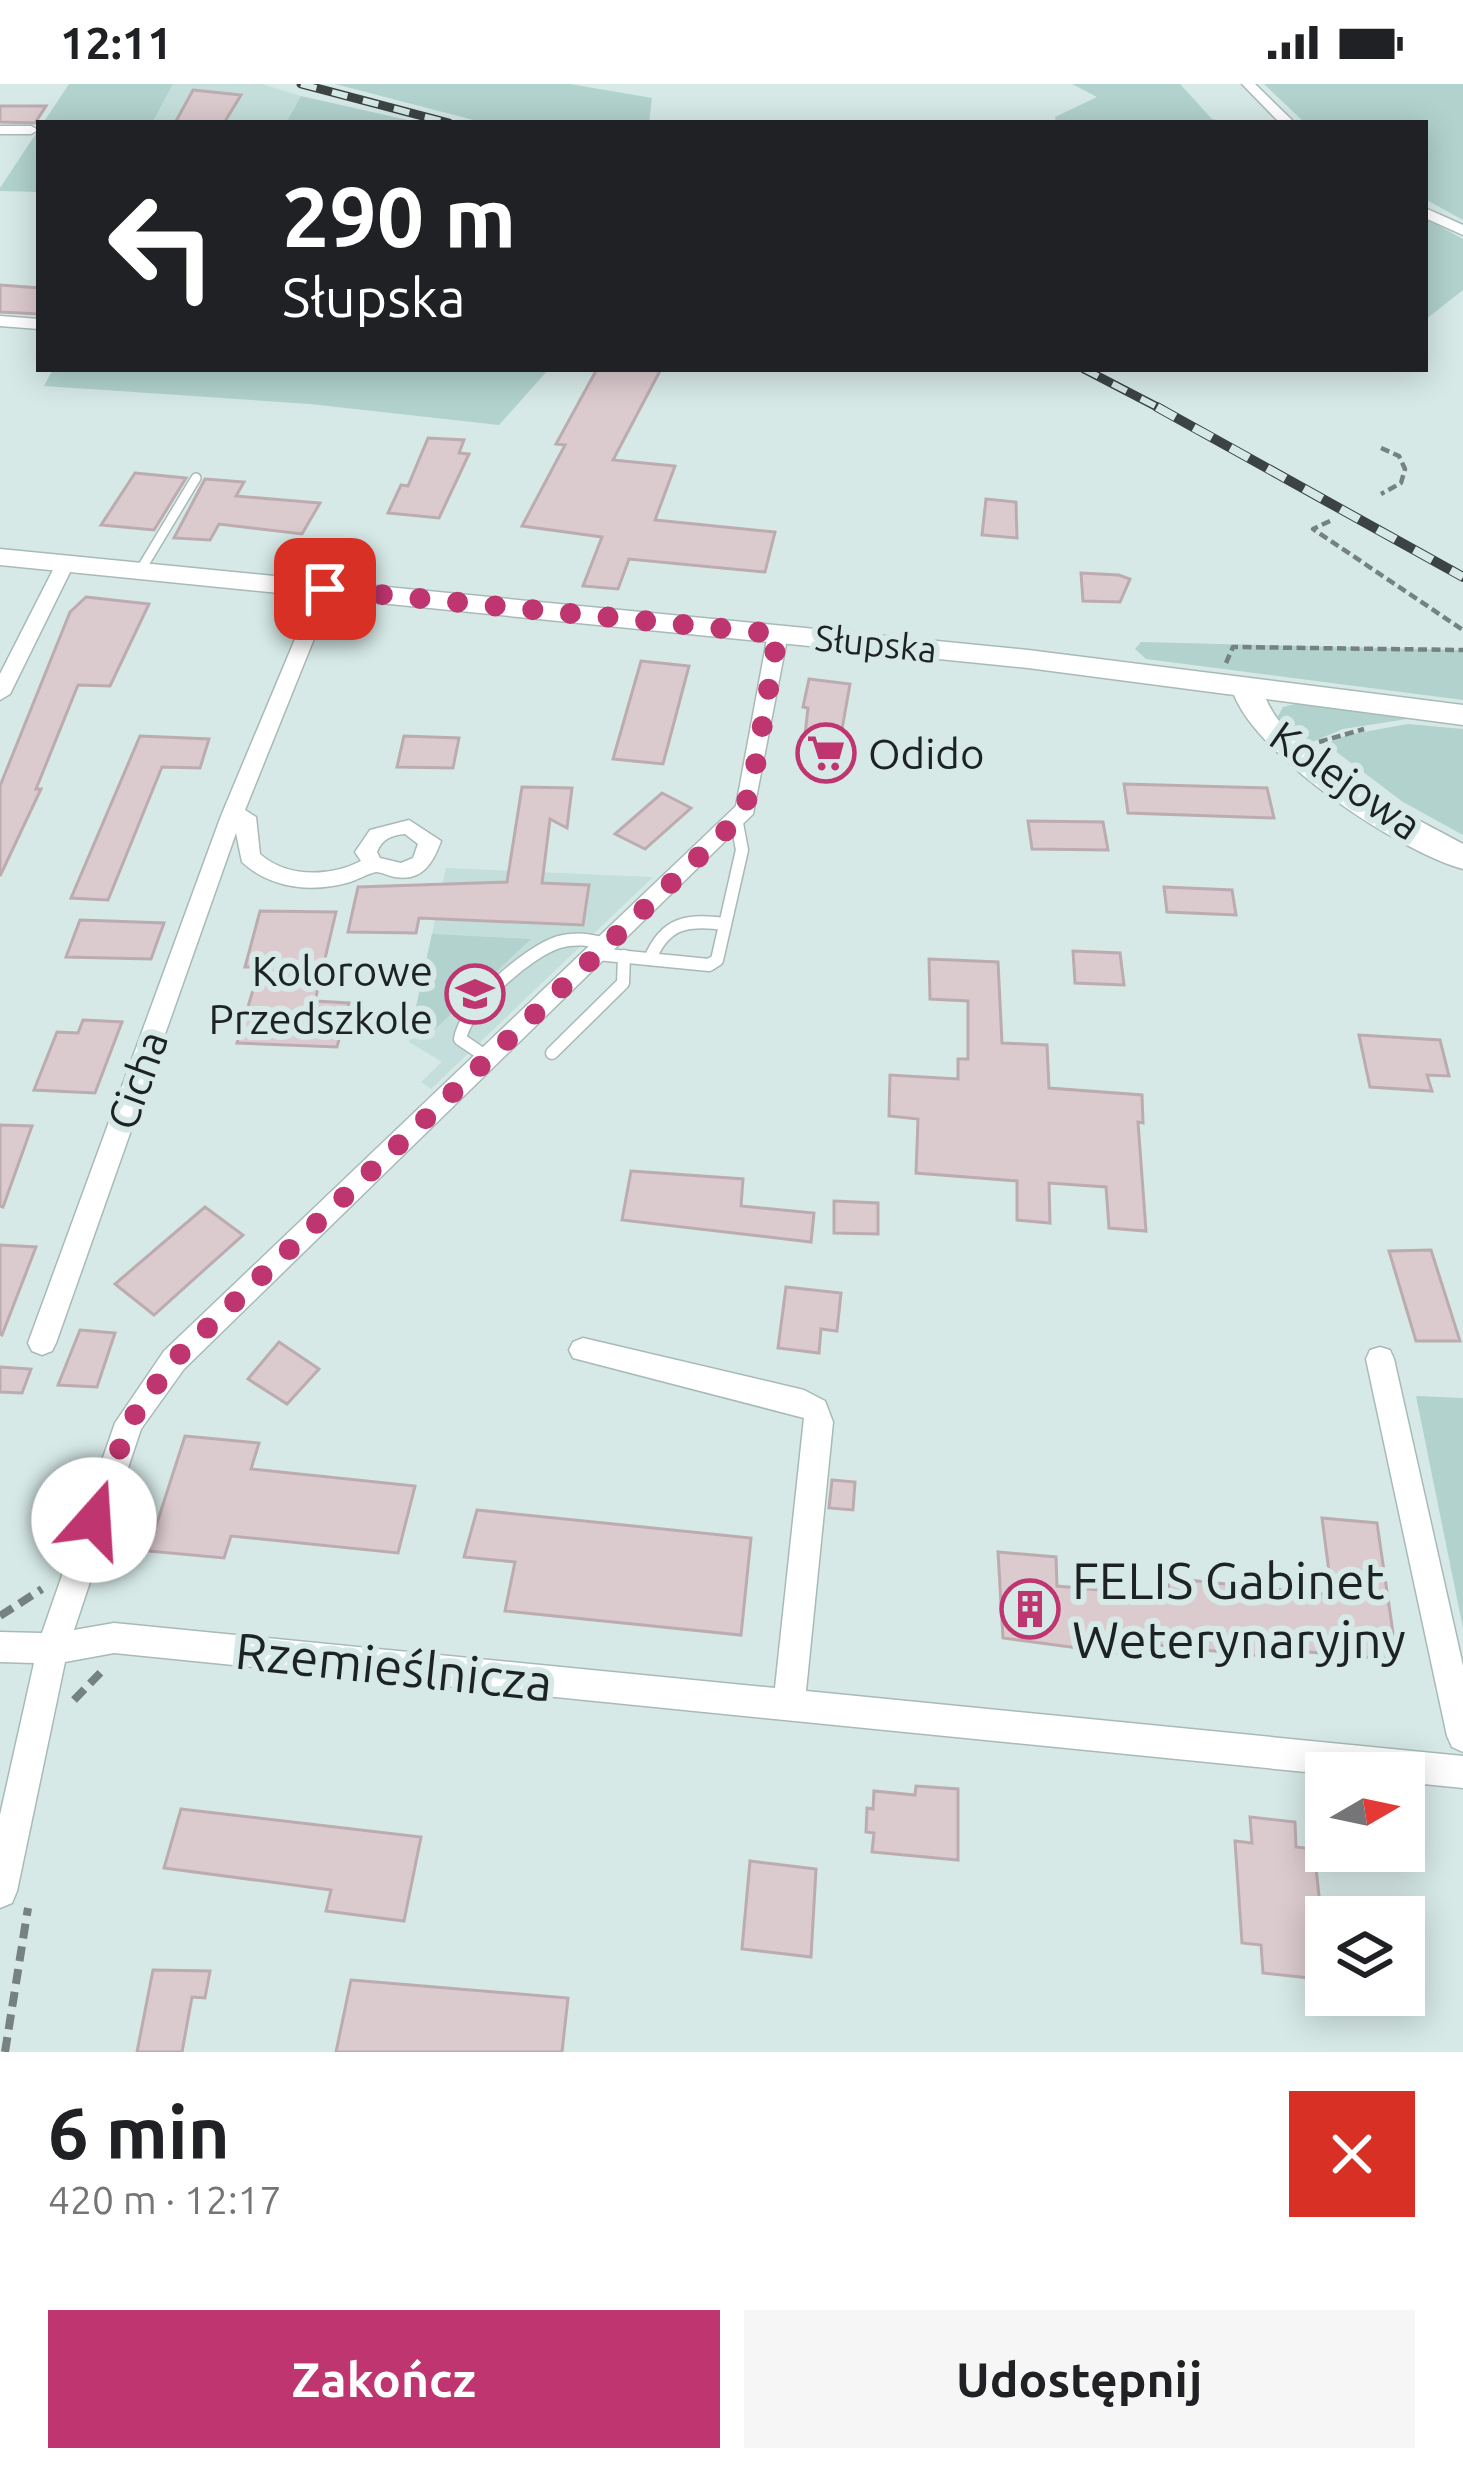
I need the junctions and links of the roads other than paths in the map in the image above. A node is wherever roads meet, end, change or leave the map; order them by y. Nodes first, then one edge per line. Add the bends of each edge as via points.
1 (1248, 84) edge
2 (1285, 120) edge
3 (0, 130) edge
4 (31, 130) dead end
5 (1428, 214) edge
6 (1463, 231) edge
7 (0, 321) edge
8 (36, 324) edge
9 (196, 478) dead end
10 (0, 557) edge
11 (65, 564) junction
12 (140, 571) junction
13 (325, 589) junction
14 (778, 634) junction
15 (1234, 679) junction
16 (0, 694) edge
17 (1463, 715) edge
18 (232, 816) junction
19 (736, 821) junction
20 (1463, 858) edge
21 (373, 865) dead end
22 (725, 924) junction
23 (609, 952) junction
24 (650, 959) junction
25 (552, 1053) dead end
26 (488, 1058) junction
27 (42, 1343) dead end
28 (583, 1350) dead end
29 (1380, 1359) dead end
30 (0, 1647) edge
31 (52, 1649) junction
32 (789, 1705) junction
33 (1463, 1736) edge
34 (1463, 1772) edge
35 (0, 1891) edge

1 - 2 street
3 - 4 street
5 - 6 street
7 - 8 street
9 - 12 lane
10 - 11 main road, Słupska
11 - 12 main road, Słupska
11 - 16 street
12 - 13 main road, Słupska
13 - 14 main road, Słupska
13 - 18 street, Cicha
14 - 15 main road, Słupska
14 - 19 street via 751,792
15 - 17 main road, Słupska
15 - 20 main road, Kolejowa via 1252,711 1294,750
18 - 21 street via 245,817 250,857 268,872 333,879
18 - 27 street, Cicha
19 - 22 lane via 742,850
19 - 23 street
22 - 24 lane via 675,923 657,937
22 - 24 lane via 709,964
23 - 24 lane
23 - 25 lane via 623,983
23 - 26 street
23 - 26 lane via 581,937 548,944 458,1033
26 - 31 street via 174,1360 129,1423
28 - 32 street via 815,1410
29 - 33 street
30 - 31 street, Rzemieślnicza
31 - 32 street, Rzemieślnicza via 113,1638
31 - 35 street
32 - 34 street, Rzemieślnicza

